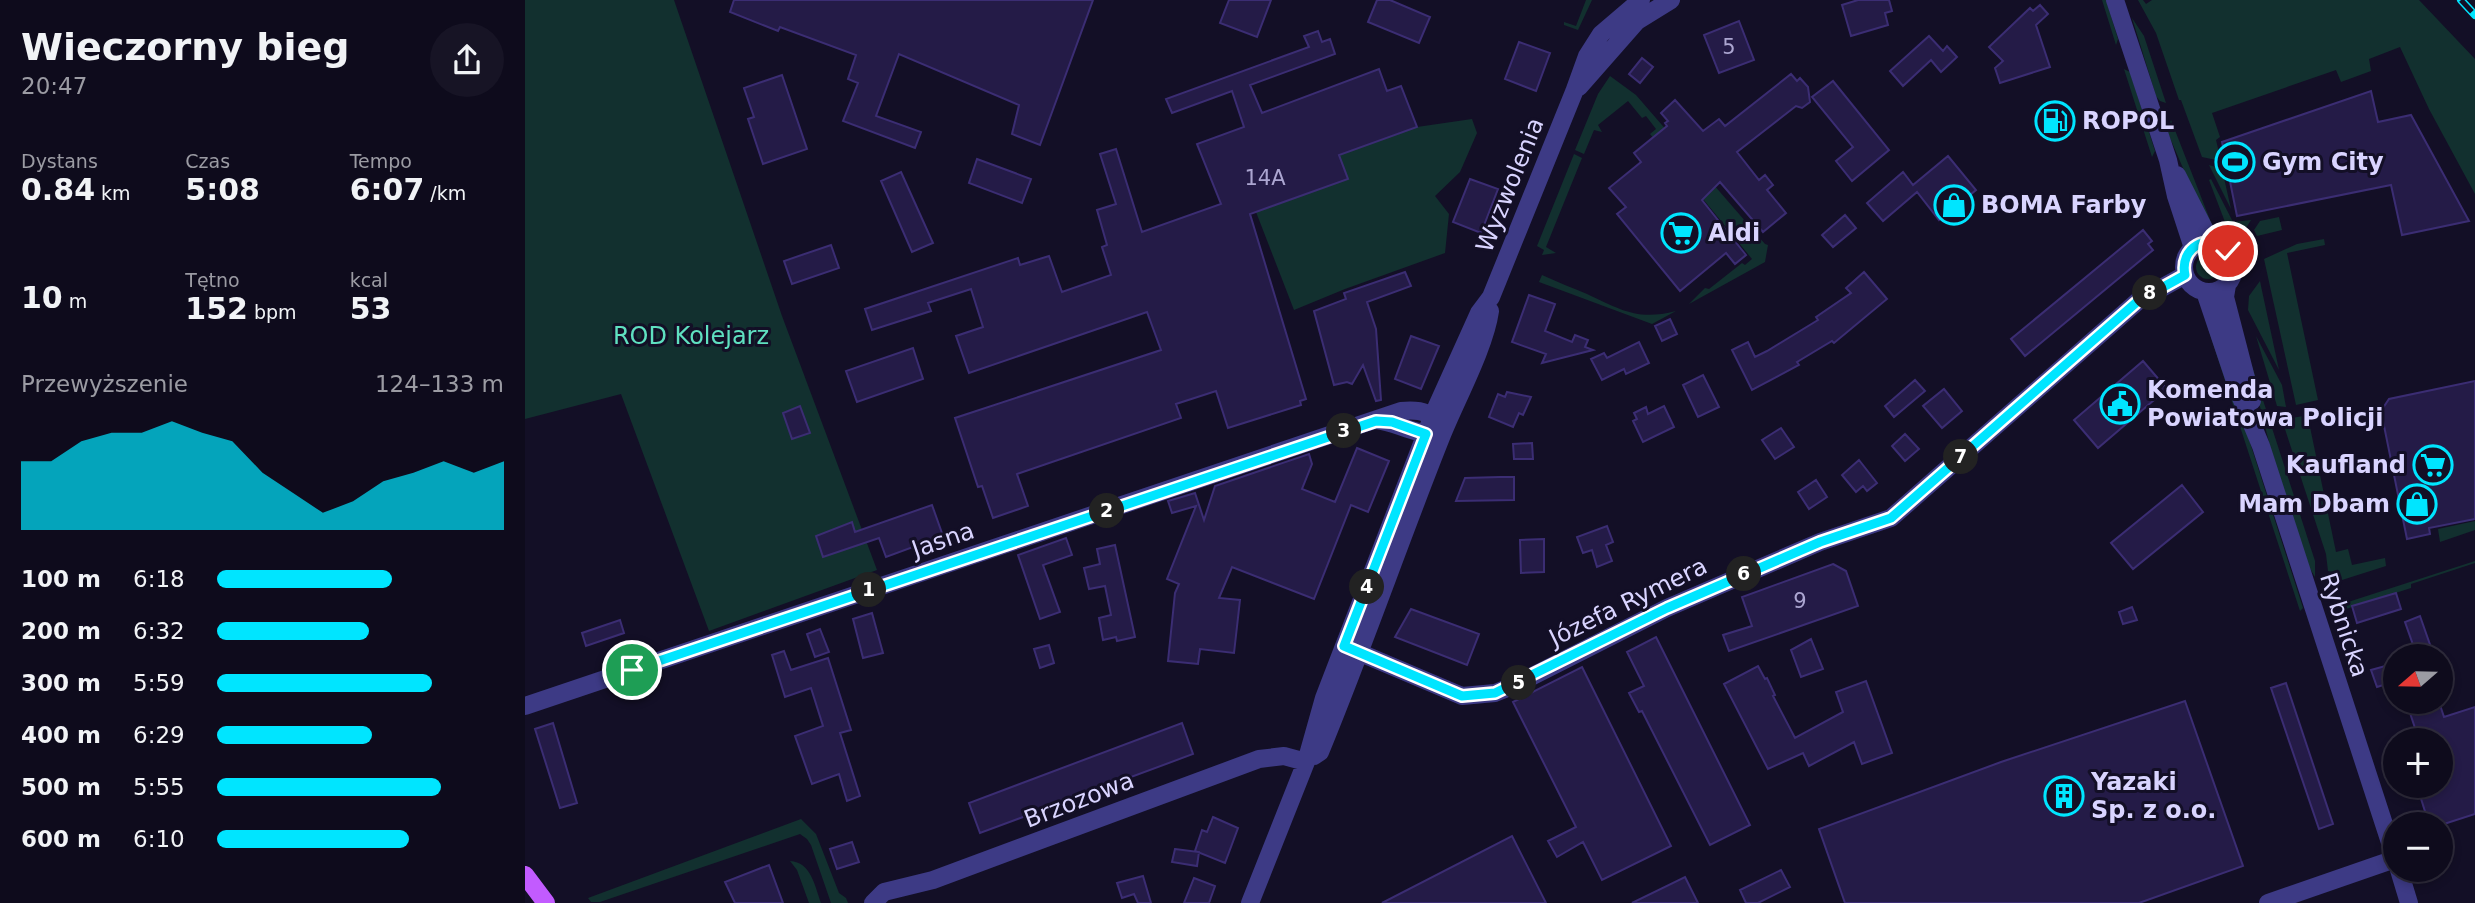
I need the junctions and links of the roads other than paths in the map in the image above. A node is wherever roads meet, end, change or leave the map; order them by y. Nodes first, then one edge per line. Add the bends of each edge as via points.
1 (1641, 0) edge
2 (1671, 0) edge
3 (2115, 0) edge
4 (1624, 11) edge
5 (2168, 160) junction
6 (2211, 242) junction
7 (2193, 248) junction
8 (2185, 275) junction
9 (2227, 285) junction
10 (2205, 292) junction
11 (1491, 297) junction
12 (1433, 415) junction
13 (1376, 421) junction
14 (1434, 433) junction
15 (2261, 446) junction
16 (1351, 649) junction
17 (525, 706) edge
18 (1306, 762) junction
19 (2383, 823) edge
20 (2383, 864) edge
21 (525, 876) edge
22 (2403, 882) edge
23 (546, 903) edge
24 (873, 903) edge
25 (1250, 903) edge
26 (2268, 903) edge
27 (2409, 903) edge

1 - 4 street, Wyzwolenia
2 - 4 street, Wyzwolenia
3 - 5 street
4 - 11 street, Wyzwolenia via 1587,56
5 - 6 street
5 - 7 street
6 - 7 street
6 - 9 street via 2224,246 2234,261
7 - 8 street via 2185,260
8 - 10 street
8 - 16 street, Józefa Rymera via 2138,301 1891,518 1820,542 1667,608 1495,693 1462,696
9 - 10 street
9 - 15 street, Rybnicka via 2225,297
10 - 15 street, Rybnicka
11 - 12 street, Wyzwolenia via 1479,313
11 - 14 street, Wyzwolenia via 1476,353
12 - 13 street, Jasna via 1401,411
12 - 14 street
13 - 14 street
13 - 17 street, Jasna
14 - 16 street, Wyzwolenia
15 - 19 street, Rybnicka
16 - 18 street, Wyzwolenia via 1319,752
18 - 24 street, Brzozowa via 1284,756 1259,759 933,880 884,892
18 - 25 street, Wyzwolenia
20 - 26 street, Rybnicka
21 - 23 main road
22 - 27 street

